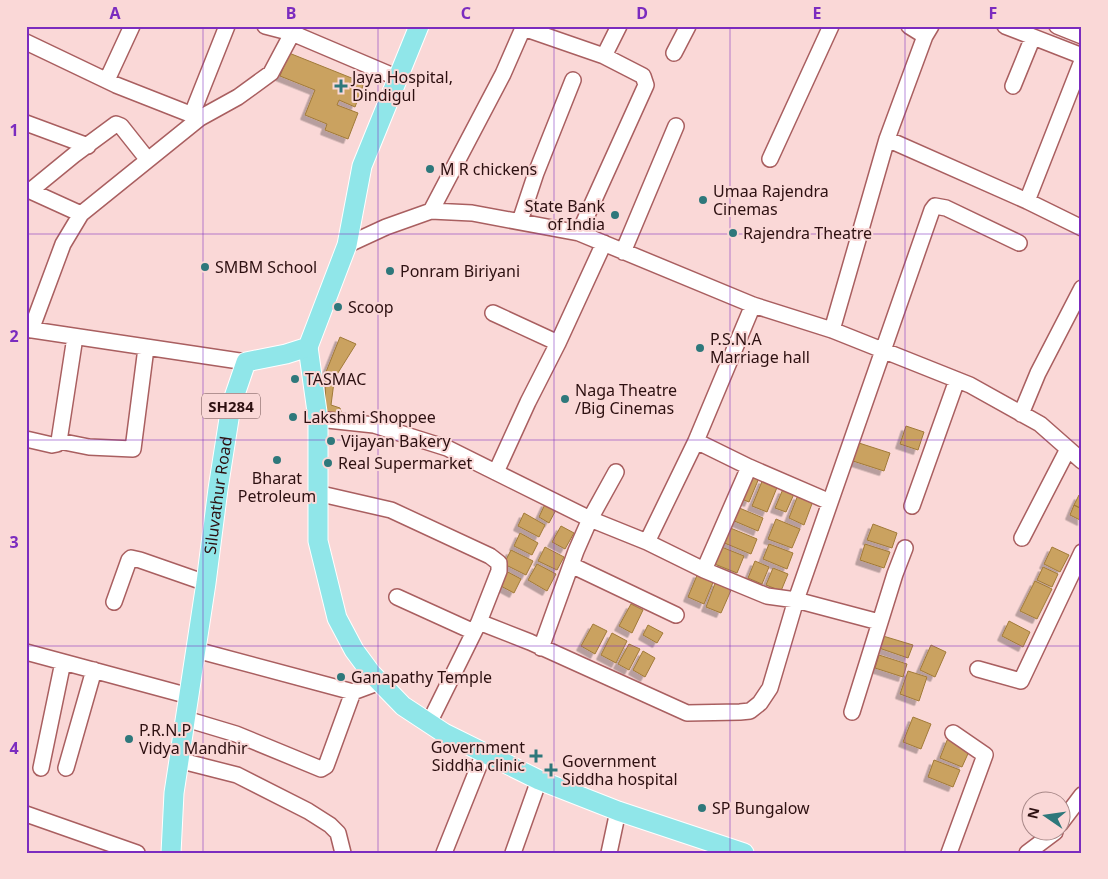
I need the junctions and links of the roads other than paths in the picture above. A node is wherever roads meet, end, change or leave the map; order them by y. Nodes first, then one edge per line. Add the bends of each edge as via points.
1 (132, 26) edge
2 (227, 26) edge
3 (265, 26) edge
4 (419, 26) edge
5 (619, 26) edge
6 (688, 26) edge
7 (831, 26) edge
8 (909, 26) edge
9 (1005, 26) edge
10 (1057, 26) edge
11 (524, 27) edge
12 (294, 30) edge
13 (928, 31) edge
14 (1082, 36) edge
15 (1033, 37) junction
16 (26, 42) edge
17 (674, 53) dead end
18 (604, 56) junction
19 (1082, 56) edge
20 (1082, 61) edge
21 (398, 78) junction
22 (106, 80) junction
23 (573, 80) dead end
24 (1013, 86) dead end
25 (196, 116) junction
26 (26, 123) edge
27 (676, 126) dead end
28 (887, 139) junction
29 (88, 146) junction
30 (148, 160) junction
31 (770, 160) dead end
32 (28, 190) edge
33 (1027, 201) junction
34 (431, 211) junction
35 (81, 214) junction
36 (520, 221) junction
37 (1082, 228) edge
38 (579, 233) junction
39 (604, 243) junction
40 (1019, 243) dead end
41 (347, 244) junction
42 (623, 252) junction
43 (1082, 288) edge
44 (753, 305) junction
45 (493, 313) dead end
46 (29, 329) edge
47 (832, 330) junction
48 (75, 337) junction
49 (558, 342) junction
50 (308, 347) junction
51 (146, 348) junction
52 (883, 350) junction
53 (246, 362) junction
54 (957, 380) junction
55 (1021, 414) junction
56 (318, 419) junction
57 (26, 439) edge
58 (59, 441) junction
59 (696, 441) junction
60 (1078, 456) edge
61 (749, 468) junction
62 (496, 472) junction
63 (616, 472) dead end
64 (317, 493) junction
65 (830, 502) junction
66 (912, 506) dead end
67 (590, 519) junction
68 (1022, 538) dead end
69 (647, 542) junction
70 (905, 548) dead end
71 (1082, 552) edge
72 (571, 565) junction
73 (704, 570) junction
74 (206, 583) junction
75 (397, 598) dead end
76 (796, 600) junction
77 (114, 602) dead end
78 (676, 615) dead end
79 (879, 622) junction
80 (477, 627) junction
81 (541, 648) junction
82 (196, 650) junction
83 (26, 652) edge
84 (63, 662) junction
85 (978, 669) dead end
86 (94, 670) junction
87 (380, 682) junction
88 (354, 692) junction
89 (189, 696) junction
90 (852, 712) dead end
91 (186, 719) junction
92 (429, 723) junction
93 (953, 734) dead end
94 (484, 753) junction
95 (178, 760) junction
96 (41, 768) dead end
97 (66, 768) dead end
98 (539, 780) junction
99 (1082, 795) edge
100 (618, 811) junction
101 (1070, 811) edge
102 (26, 814) edge
103 (1042, 842) edge
104 (137, 853) edge
105 (171, 853) edge
106 (343, 853) edge
107 (444, 853) edge
108 (513, 853) edge
109 (609, 853) edge
110 (744, 853) edge
111 (949, 853) edge
112 (1027, 853) edge

1 - 22 street
2 - 25 street
3 - 12 street
4 - 21 main road
5 - 18 street
6 - 17 street
7 - 31 street
8 - 13 street
9 - 15 street
10 - 14 street
11 - 18 street
11 - 34 street
12 - 21 street
12 - 25 street via 272,73 238,97
13 - 28 street
15 - 19 street
15 - 24 street
16 - 22 street
18 - 38 street via 643,76 646,86
20 - 33 street
21 - 41 main road via 362,166
22 - 25 street
23 - 36 street
25 - 30 street
26 - 29 street
27 - 42 street
28 - 33 street
28 - 47 street
29 - 30 street via 116,124
29 - 32 street
30 - 35 street
32 - 35 street
33 - 37 street
34 - 36 street via 472,213
34 - 41 street
35 - 46 street via 63,244
36 - 38 street
38 - 39 street
39 - 42 street
39 - 49 street
40 - 52 street via 946,208 935,206
41 - 50 main road
42 - 44 street
43 - 55 street via 1038,373
44 - 47 street
44 - 59 street
45 - 49 street
46 - 48 street
47 - 52 street
48 - 51 street
48 - 58 street
49 - 62 street
50 - 53 main road
50 - 56 main road
51 - 53 street
51 - 58 street via 133,449 89,447
52 - 54 street
52 - 65 street
53 - 74 main road, Siluvathur Road / SH284 via 231,406
54 - 55 street
54 - 66 street
55 - 60 street via 1040,424
56 - 62 street via 374,425 447,448
56 - 64 main road
57 - 58 street via 52,445
59 - 61 street
59 - 69 street
60 - 68 street
61 - 65 street
61 - 73 street
62 - 67 street
63 - 67 street
64 - 80 street via 390,510 499,563
64 - 87 main road via 318,541 337,618 354,650
65 - 76 street
67 - 69 street
67 - 72 street
69 - 73 street
70 - 79 street
71 - 85 street via 1021,681
72 - 78 street
72 - 81 street
73 - 76 street via 767,596
74 - 77 street via 131,558
74 - 82 main road, Siluvathur Road / SH284
75 - 80 street
76 - 79 street
76 - 81 street via 770,688 750,711 687,713
79 - 90 street
80 - 81 street
80 - 92 street
82 - 88 street
82 - 89 main road, Siluvathur Road / SH284
83 - 84 street
84 - 86 street
84 - 96 street
86 - 89 street
86 - 97 street
87 - 88 street
87 - 92 main road via 402,706
88 - 91 street via 326,766 321,769 236,734
89 - 91 main road, Siluvathur Road / SH284
91 - 95 main road, Siluvathur Road / SH284
92 - 94 main road
93 - 111 street via 985,755
94 - 98 main road
94 - 107 street
95 - 105 main road, Siluvathur Road / SH284
95 - 106 street via 236,775 308,811 338,832
98 - 100 main road
98 - 108 street
99 - 101 street
100 - 109 street
100 - 110 main road
102 - 104 street
103 - 112 street

